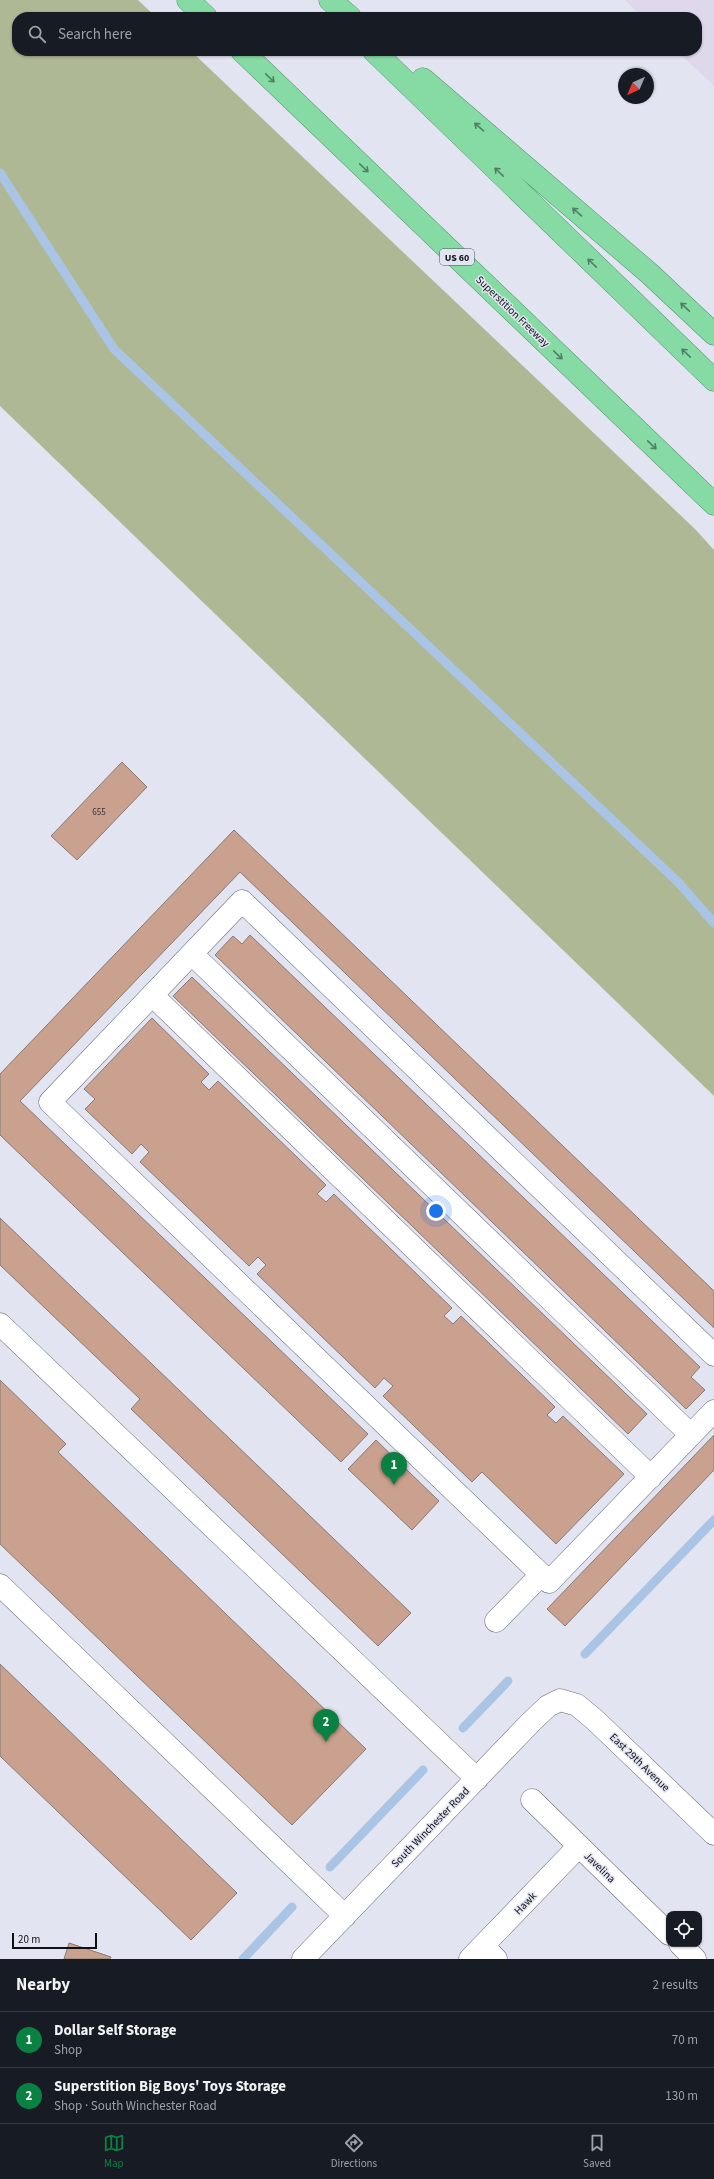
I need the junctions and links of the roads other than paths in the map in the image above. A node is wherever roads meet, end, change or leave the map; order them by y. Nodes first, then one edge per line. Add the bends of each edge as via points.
1 (188, 0) edge
2 (321, 0) edge
3 (330, 0) edge
4 (201, 12) edge
5 (334, 12) edge
6 (344, 12) edge
7 (247, 56) edge
8 (379, 56) edge
9 (396, 56) edge
10 (714, 334) edge
11 (714, 380) edge
12 (672, 463) junction
13 (714, 504) edge
14 (714, 513) edge
15 (192, 954) junction
16 (152, 995) junction
17 (0, 1324) edge
18 (714, 1355) edge
19 (714, 1411) edge
20 (691, 1435) junction
21 (651, 1477) junction
22 (541, 1575) junction
23 (0, 1585) edge
24 (496, 1621) dead end
25 (560, 1700) joint
26 (476, 1779) junction
27 (532, 1800) dead end
28 (714, 1834) edge
29 (578, 1846) junction
30 (345, 1916) junction
31 (666, 1931) edge
32 (683, 1947) edge
33 (483, 1955) edge
34 (303, 1959) edge
35 (695, 1959) edge

1 - 4 highway
2 - 5 highway
3 - 6 highway
7 -> 12 highway, Superstition Freeway / US 60
11 -> 8 highway
10 -> 9 highway via 650,274
12 - 13 highway, Superstition Freeway / US 60
12 - 14 highway
15 - 16 street
15 - 18 street via 242,901
15 - 20 street
16 - 21 street
16 - 22 street via 50,1102
17 - 26 street
19 - 20 street
20 - 21 street
21 - 22 street via 549,1582
22 - 24 street
23 - 30 street
25 - 26 street, South Winchester Road via 548,1706
25 - 28 street, East 29th Avenue via 577,1705 595,1720
26 - 30 street, South Winchester Road
27 - 29 street, Javelina
29 - 31 street, Javelina
29 - 33 street, Hawk
30 - 34 street, South Winchester Road
32 - 35 street

